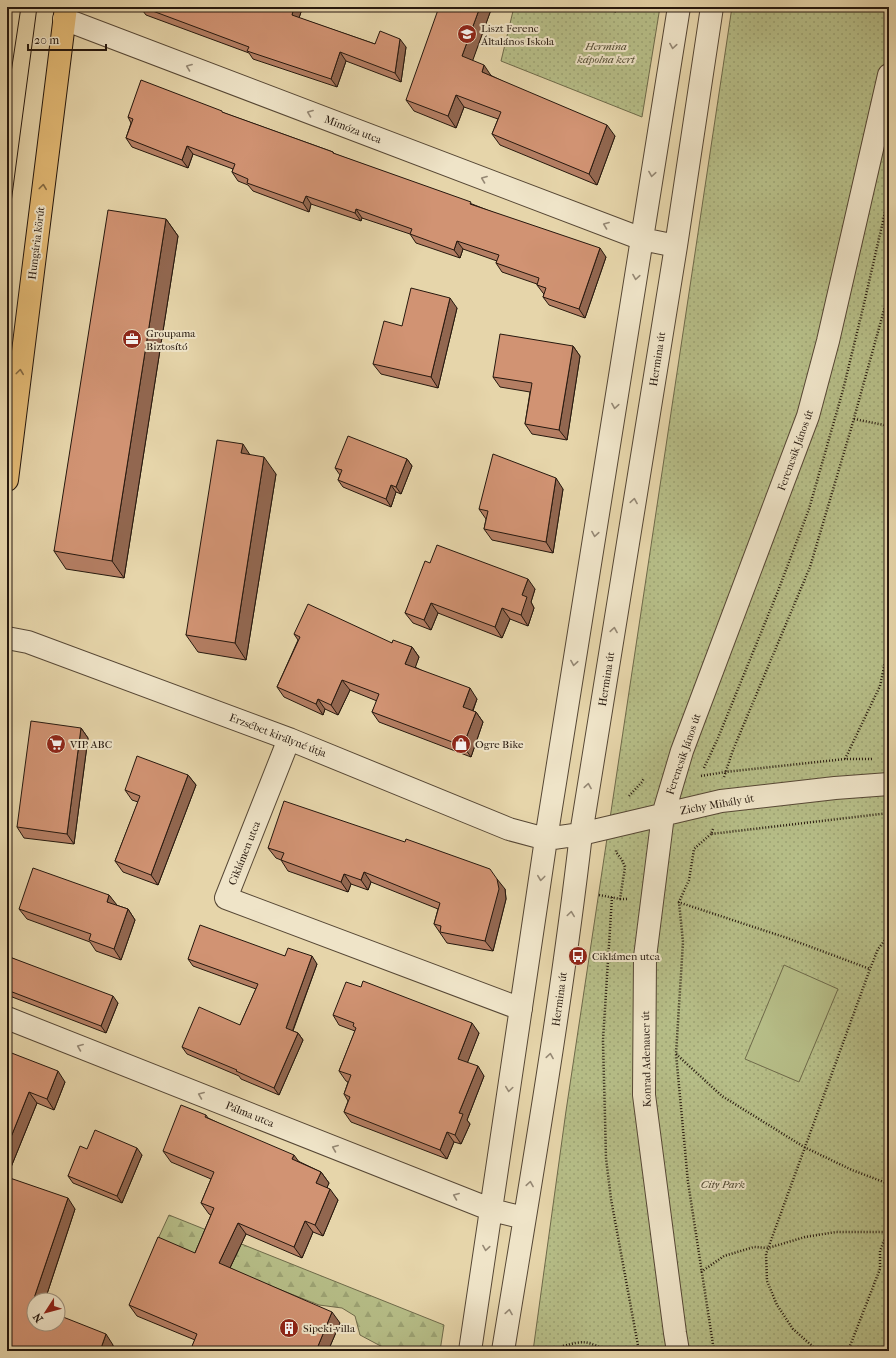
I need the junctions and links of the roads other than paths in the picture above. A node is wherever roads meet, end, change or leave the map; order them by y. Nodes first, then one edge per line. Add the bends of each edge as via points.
1 (679, 7) edge
2 (712, 7) edge
3 (65, 13) edge
4 (889, 75) edge
5 (642, 239) junction
6 (676, 246) junction
7 (7, 480) edge
8 (7, 638) edge
9 (289, 739) junction
10 (889, 784) edge
11 (662, 815) junction
12 (580, 834) junction
13 (546, 839) junction
14 (521, 1009) junction
15 (7, 1018) edge
16 (492, 1210) junction
17 (524, 1218) junction
18 (470, 1351) edge
19 (503, 1351) edge
20 (678, 1351) edge

1 -> 5 street
2 - 6 street, Hermina út
5 -> 3 street, Mimóza utca
7 -> 3 main road, Hungária körút
4 - 11 street, Ferencsik János út via 828,341 808,416 685,743
5 - 6 street, Mimóza utca
5 -> 13 street
12 -> 6 street, Hermina út
8 - 9 street, Erzsébet királyné útja via 36,645
9 - 13 street, Erzsébet királyné útja via 509,829
9 - 14 street, Ciklámen utca via 226,898
10 - 11 street, Zichy Mihály út via 720,801
11 - 12 street, Zichy Mihály út
11 - 20 street, Konrad Adenauer út via 645,957 644,1095
12 - 13 street, Zichy Mihály út
17 -> 12 street, Hermina út via 556,1018
13 -> 14 street
14 -> 16 street
16 -> 15 street, Pálma utca
16 - 17 street, Pálma utca
16 -> 18 street
19 -> 17 street, Hermina út

